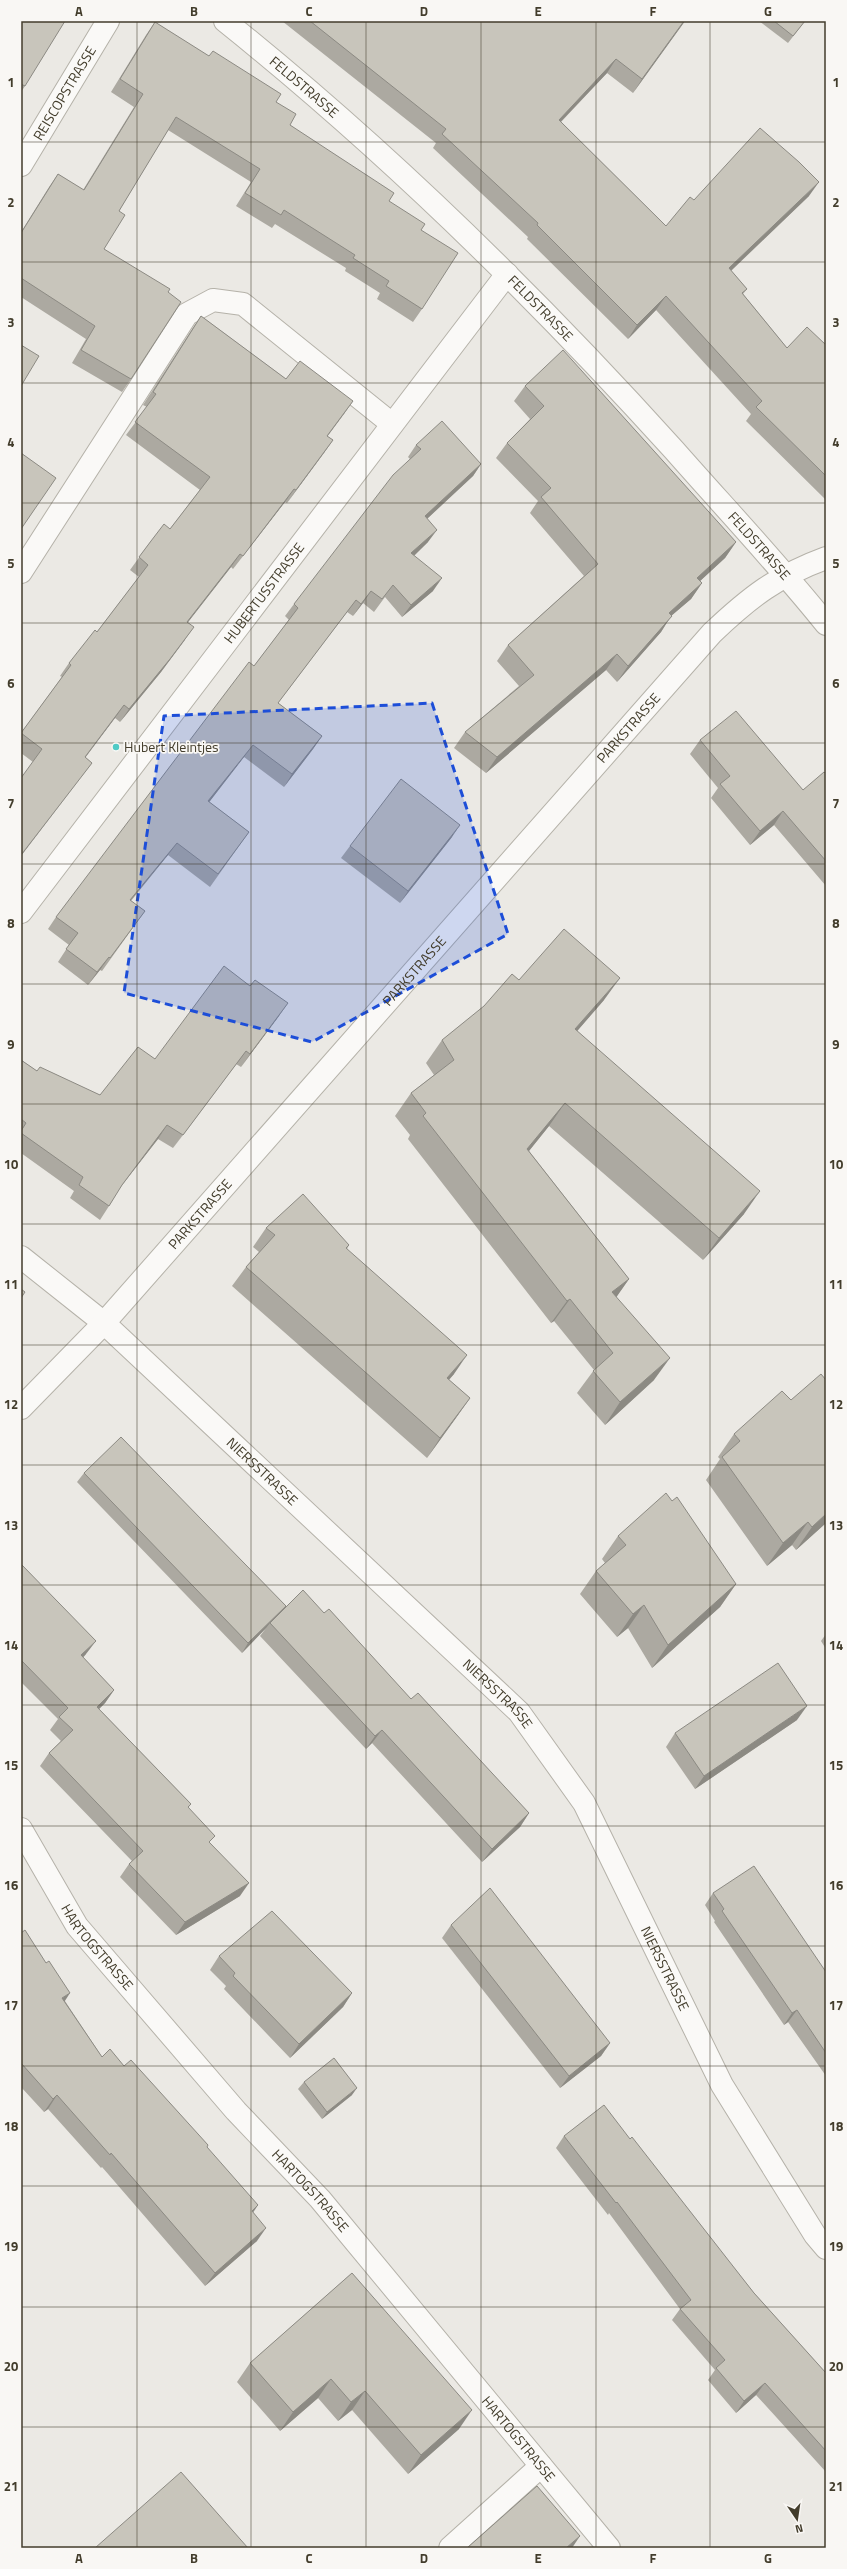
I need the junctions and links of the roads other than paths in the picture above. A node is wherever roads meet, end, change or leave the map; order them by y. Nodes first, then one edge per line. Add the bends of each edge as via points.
1 (108, 21) edge
2 (225, 21) edge
3 (21, 165) edge
4 (507, 274) junction
5 (392, 424) junction
6 (826, 558) edge
7 (21, 572) edge
8 (786, 574) junction
9 (826, 624) edge
10 (21, 912) edge
11 (21, 1258) edge
12 (104, 1323) junction
13 (21, 1408) edge
14 (21, 1829) edge
15 (826, 2248) edge
16 (541, 2466) junction
17 (450, 2548) edge
18 (609, 2548) edge

1 - 3 street, REISCOPSTRASSE
2 - 4 street, FELDSTRASSE via 302,82 382,154
4 - 5 street, HUBERTUSSTRASSE
4 - 8 street, FELDSTRASSE via 603,372
5 - 7 street via 244,304 213,300 187,314
5 - 10 street, HUBERTUSSTRASSE
6 - 8 street, PARKSTRASSE
8 - 9 street, FELDSTRASSE
8 - 12 street, PARKSTRASSE via 749,598 712,633
11 - 12 street, NIERSSTRASSE
12 - 13 street, PARKSTRASSE
12 - 15 street, NIERSSTRASSE via 519,1712 584,1803 722,2085 815,2235
14 - 16 street, HARTOGSTRASSE via 77,1926 236,2111 320,2199
16 - 17 street
16 - 18 street, HARTOGSTRASSE

